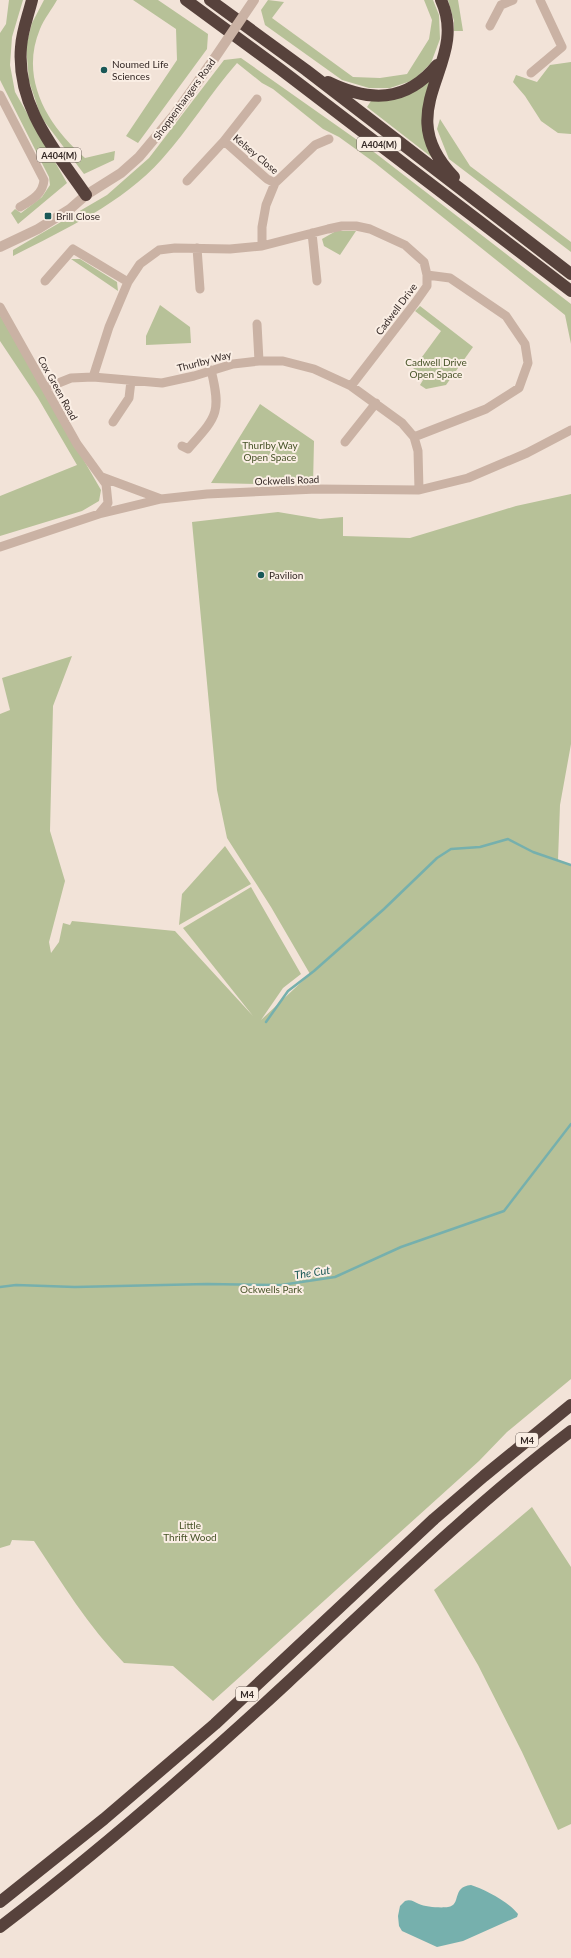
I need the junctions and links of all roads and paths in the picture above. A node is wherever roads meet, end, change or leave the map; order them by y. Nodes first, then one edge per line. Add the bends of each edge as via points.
1 (186, 0) edge
2 (210, 0) edge
3 (254, 0) edge
4 (441, 0) edge
5 (513, 0) edge
6 (540, 0) edge
7 (32, 2) edge
8 (490, 26) dead end
9 (441, 59) junction
10 (306, 70) junction
11 (530, 73) dead end
12 (0, 95) edge
13 (257, 99) dead end
14 (329, 139) dead end
15 (224, 141) junction
16 (186, 181) dead end
17 (275, 183) junction
18 (86, 195) junction
19 (480, 204) junction
20 (20, 207) dead end
21 (312, 233) junction
22 (262, 246) junction
23 (0, 247) edge
24 (197, 248) junction
25 (571, 274) edge
26 (428, 275) junction
27 (45, 281) dead end
28 (317, 281) dead end
29 (128, 282) junction
30 (200, 290) dead end
31 (571, 291) edge
32 (0, 307) edge
33 (257, 324) dead end
34 (259, 361) junction
35 (210, 370) junction
36 (93, 377) junction
37 (131, 381) junction
38 (351, 386) junction
39 (46, 388) junction
40 (376, 403) junction
41 (113, 421) dead end
42 (571, 430) edge
43 (414, 437) junction
44 (345, 442) dead end
45 (182, 446) dead end
46 (102, 477) junction
47 (419, 490) junction
48 (161, 499) junction
49 (99, 514) junction
50 (0, 547) edge
51 (571, 1405) edge
52 (571, 1431) edge
53 (0, 1902) edge
54 (0, 1927) edge

1 - 31 highway, A404(M)
2 - 10 highway, A404(M)
3 - 18 street, Shoppenhangers Road, bridge via 175,114 139,157 121,173
4 - 9 highway, A404(M) via 448,32
5 - 8 street via 501,5
6 - 11 street via 562,47
7 - 18 highway, A404(M) via 23,26 20,48 25,94 45,136
9 - 10 highway, A404(M) via 427,77 414,87 388,96 356,93
9 - 19 highway, A404(M) via 428,105 428,134 434,151 443,165
10 - 19 highway, A404(M)
12 - 20 street via 44,180 44,189
13 - 15 street, Kelsey Close
14 - 17 street via 315,145
15 - 16 street, Kelsey Close
15 - 17 street, Kelsey Close
17 - 22 street via 266,205
18 - 23 street, Shoppenhangers Road via 70,209 38,229
19 - 25 highway, A404(M)
21 - 22 street
21 - 26 street via 342,226 370,229 405,245 424,262
21 - 28 street
22 - 24 street via 230,249
24 - 29 street via 159,250 140,264
24 - 30 street
26 - 38 street, Cadwell Drive via 427,286
26 - 43 street via 450,278 506,316 525,344 528,363 519,388 486,409
27 - 29 street via 73,249
29 - 36 street via 109,327
32 - 39 street, Cox Green Road
33 - 34 street
34 - 35 street, Thurlby Way
34 - 38 street, Thurlby Way via 283,361 314,368
35 - 37 street, Thurlby Way via 162,383
35 - 45 street via 217,402 215,416 188,449
36 - 37 street, Thurlby Way
36 - 39 street, Thurlby Way via 71,378
37 - 41 street via 129,398
38 - 40 street, Thurlby Way
39 - 46 street, Cox Green Road via 77,444
40 - 43 street, Thurlby Way via 402,423
40 - 44 street
42 - 47 street, Ockwells Road via 527,453 468,478
43 - 47 street, Thurlby Way via 418,451
46 - 48 street
46 - 49 street, Cox Green Road via 106,484 108,503
47 - 48 street, Ockwells Road via 317,489 207,494
48 - 49 street, Ockwells Road
49 - 50 street, Ockwells Road
51 - 53 highway, M4 via 434,1519 215,1724 104,1819
52 - 54 highway, M4 via 474,1510 179,1780

